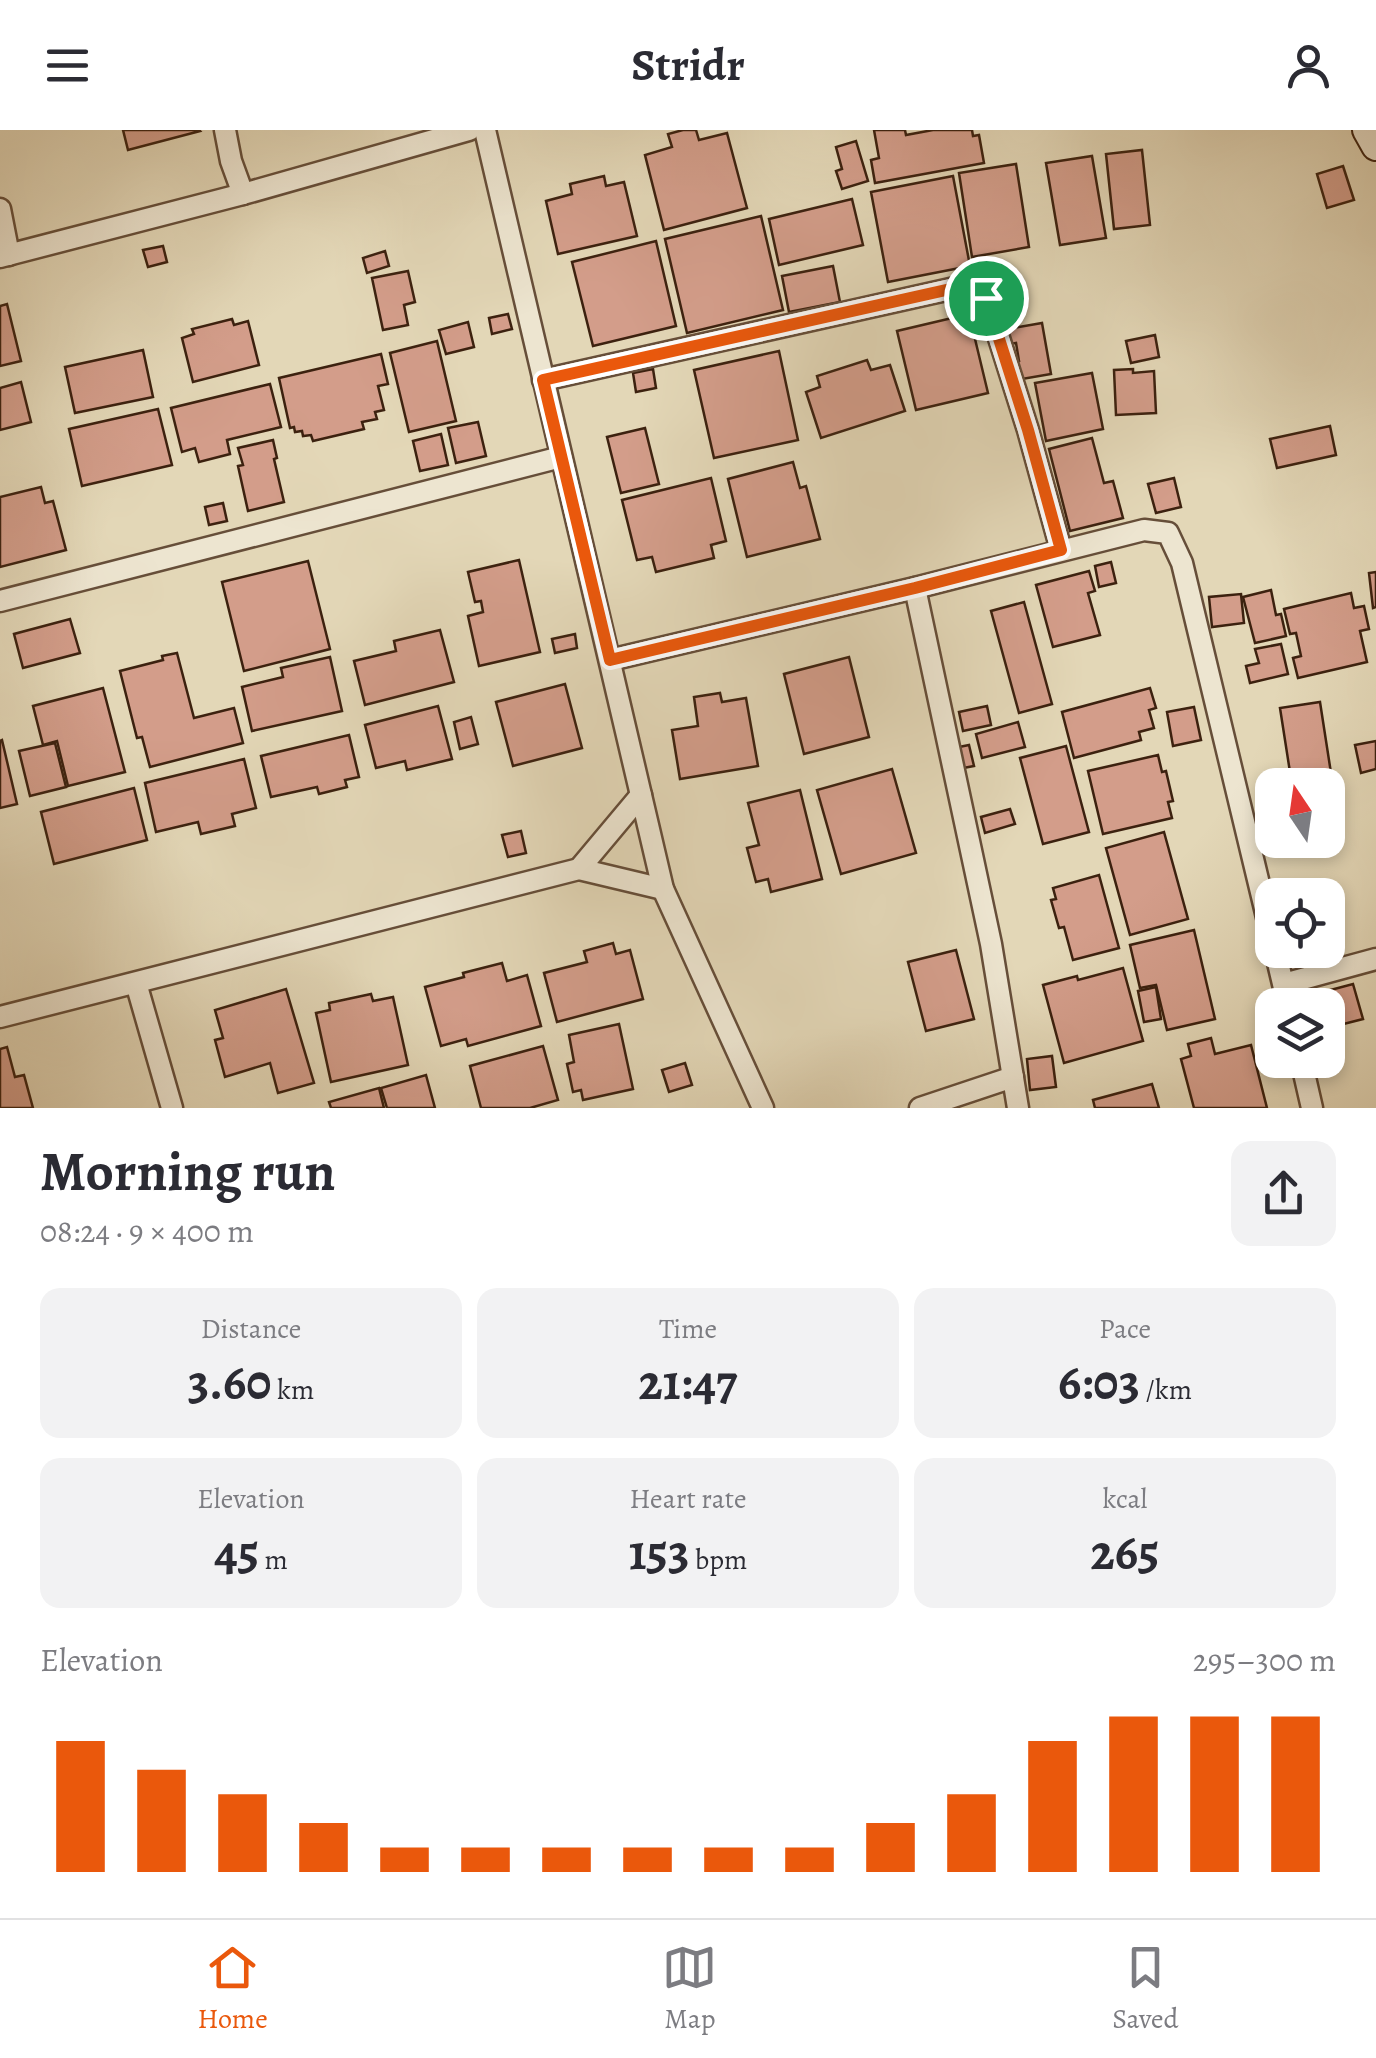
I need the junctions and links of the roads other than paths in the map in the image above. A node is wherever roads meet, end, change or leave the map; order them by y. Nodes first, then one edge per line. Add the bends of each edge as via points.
1 (225, 130) edge
2 (469, 130) edge
3 (485, 130) edge
4 (1367, 130) edge
5 (1376, 146) edge
6 (242, 194) junction
7 (0, 209) edge
8 (4, 256) edge
9 (543, 380) junction
10 (561, 457) junction
11 (1061, 550) junction
12 (915, 588) junction
13 (0, 600) edge
14 (610, 660) junction
15 (641, 795) junction
16 (579, 869) junction
17 (1258, 878) edge
18 (663, 889) junction
19 (1376, 959) edge
20 (136, 983) junction
21 (1304, 988) edge
22 (0, 1017) edge
23 (1013, 1077) junction
24 (1305, 1078) edge
25 (172, 1108) edge
26 (762, 1108) edge
27 (920, 1108) edge
28 (1018, 1108) edge
29 (1312, 1108) edge

1 - 6 street
2 - 6 street
3 - 9 street
4 - 5 street
6 - 8 street
7 - 8 street
9 - 10 street
9 - 11 street via 978,288
10 - 13 street
10 - 14 street
11 - 12 street
11 - 17 street via 1144,530 1168,533 1182,563
12 - 14 street
12 - 23 street
14 - 15 street
15 - 16 street
15 - 18 street
16 - 18 street
16 - 20 street
18 - 26 street
19 - 21 street
20 - 22 street
20 - 25 street
23 - 27 street
23 - 28 street
24 - 29 street

